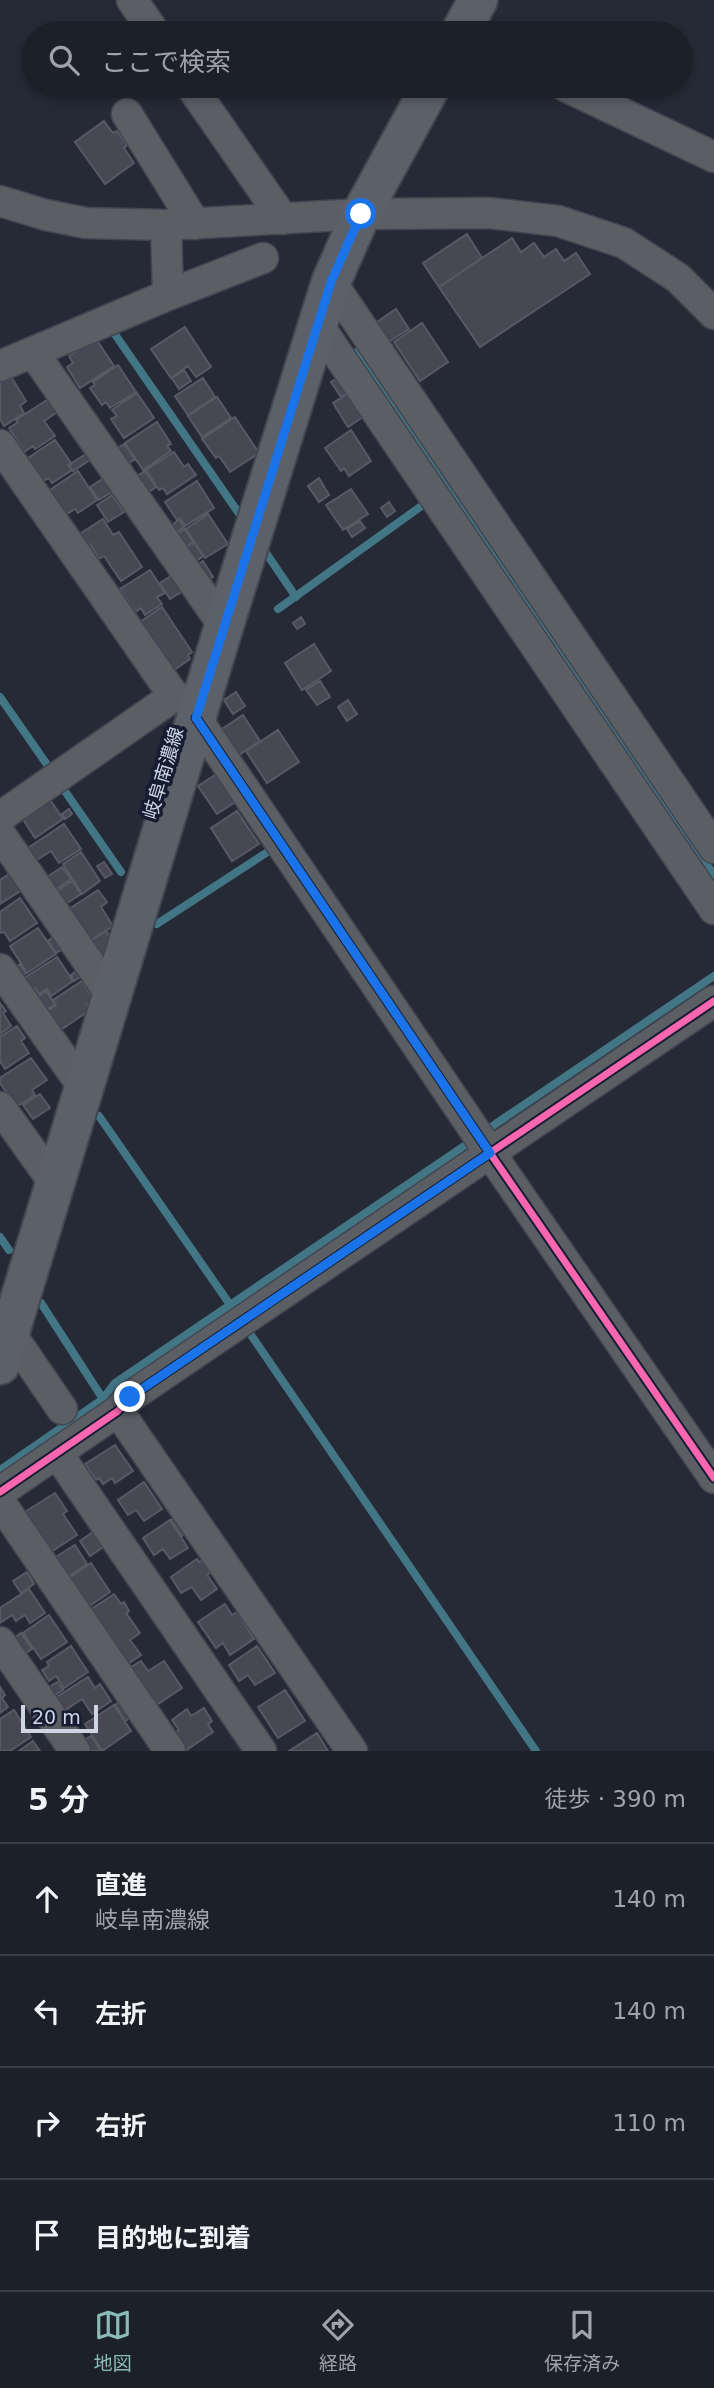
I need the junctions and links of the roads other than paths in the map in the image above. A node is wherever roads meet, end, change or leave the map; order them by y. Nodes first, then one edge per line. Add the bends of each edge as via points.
1 (132, 0) edge
2 (478, 0) edge
3 (147, 21) edge
4 (467, 21) edge
5 (199, 98) edge
6 (424, 98) edge
7 (591, 98) edge
8 (127, 114) dead end
9 (714, 156) edge
10 (0, 201) edge
11 (361, 214) junction
12 (283, 219) junction
13 (181, 225) junction
14 (262, 258) dead end
15 (331, 282) junction
16 (168, 295) junction
17 (714, 314) edge
18 (318, 325) junction
19 (33, 352) junction
20 (0, 366) edge
21 (0, 445) edge
22 (224, 626) junction
23 (190, 706) junction
24 (0, 817) edge
25 (0, 834) edge
26 (714, 848) edge
27 (714, 909) edge
28 (0, 970) edge
29 (112, 996) junction
30 (714, 1001) edge
31 (84, 1088) junction
32 (0, 1107) edge
33 (490, 1153) junction
34 (55, 1184) junction
35 (5, 1349) edge
36 (62, 1409) dead end
37 (118, 1411) junction
38 (57, 1453) junction
39 (714, 1478) edge
40 (0, 1492) edge
41 (0, 1502) edge
42 (0, 1642) edge
43 (75, 1751) edge
44 (170, 1751) edge
45 (261, 1751) edge
46 (352, 1751) edge

1 - 3 street
2 - 4 main road
5 - 12 street
6 - 11 main road, 岐阜南濃線
7 - 9 street
8 - 13 street
10 - 13 street via 86,223
11 - 12 street
11 - 15 main road, 岐阜南濃線
11 - 17 street via 489,213 558,221 624,243 678,278
12 - 13 street
13 - 16 street
14 - 16 street
15 - 18 main road, 岐阜南濃線
15 - 26 street
16 - 19 street
18 - 22 main road, 岐阜南濃線
18 - 27 street
19 - 20 street
19 - 22 street
21 - 23 street
22 - 23 main road, 岐阜南濃線
23 - 24 street
23 - 29 main road, 岐阜南濃線
23 - 33 street
25 - 29 street
28 - 31 street
29 - 31 main road, 岐阜南濃線
30 - 33 street
31 - 34 main road, 岐阜南濃線
32 - 34 street
33 - 37 street via 130,1397
33 - 39 street
34 - 35 main road, 岐阜南濃線
35 - 36 street
37 - 38 street
37 - 46 street
38 - 40 street
38 - 45 street
41 - 44 street
42 - 43 street

